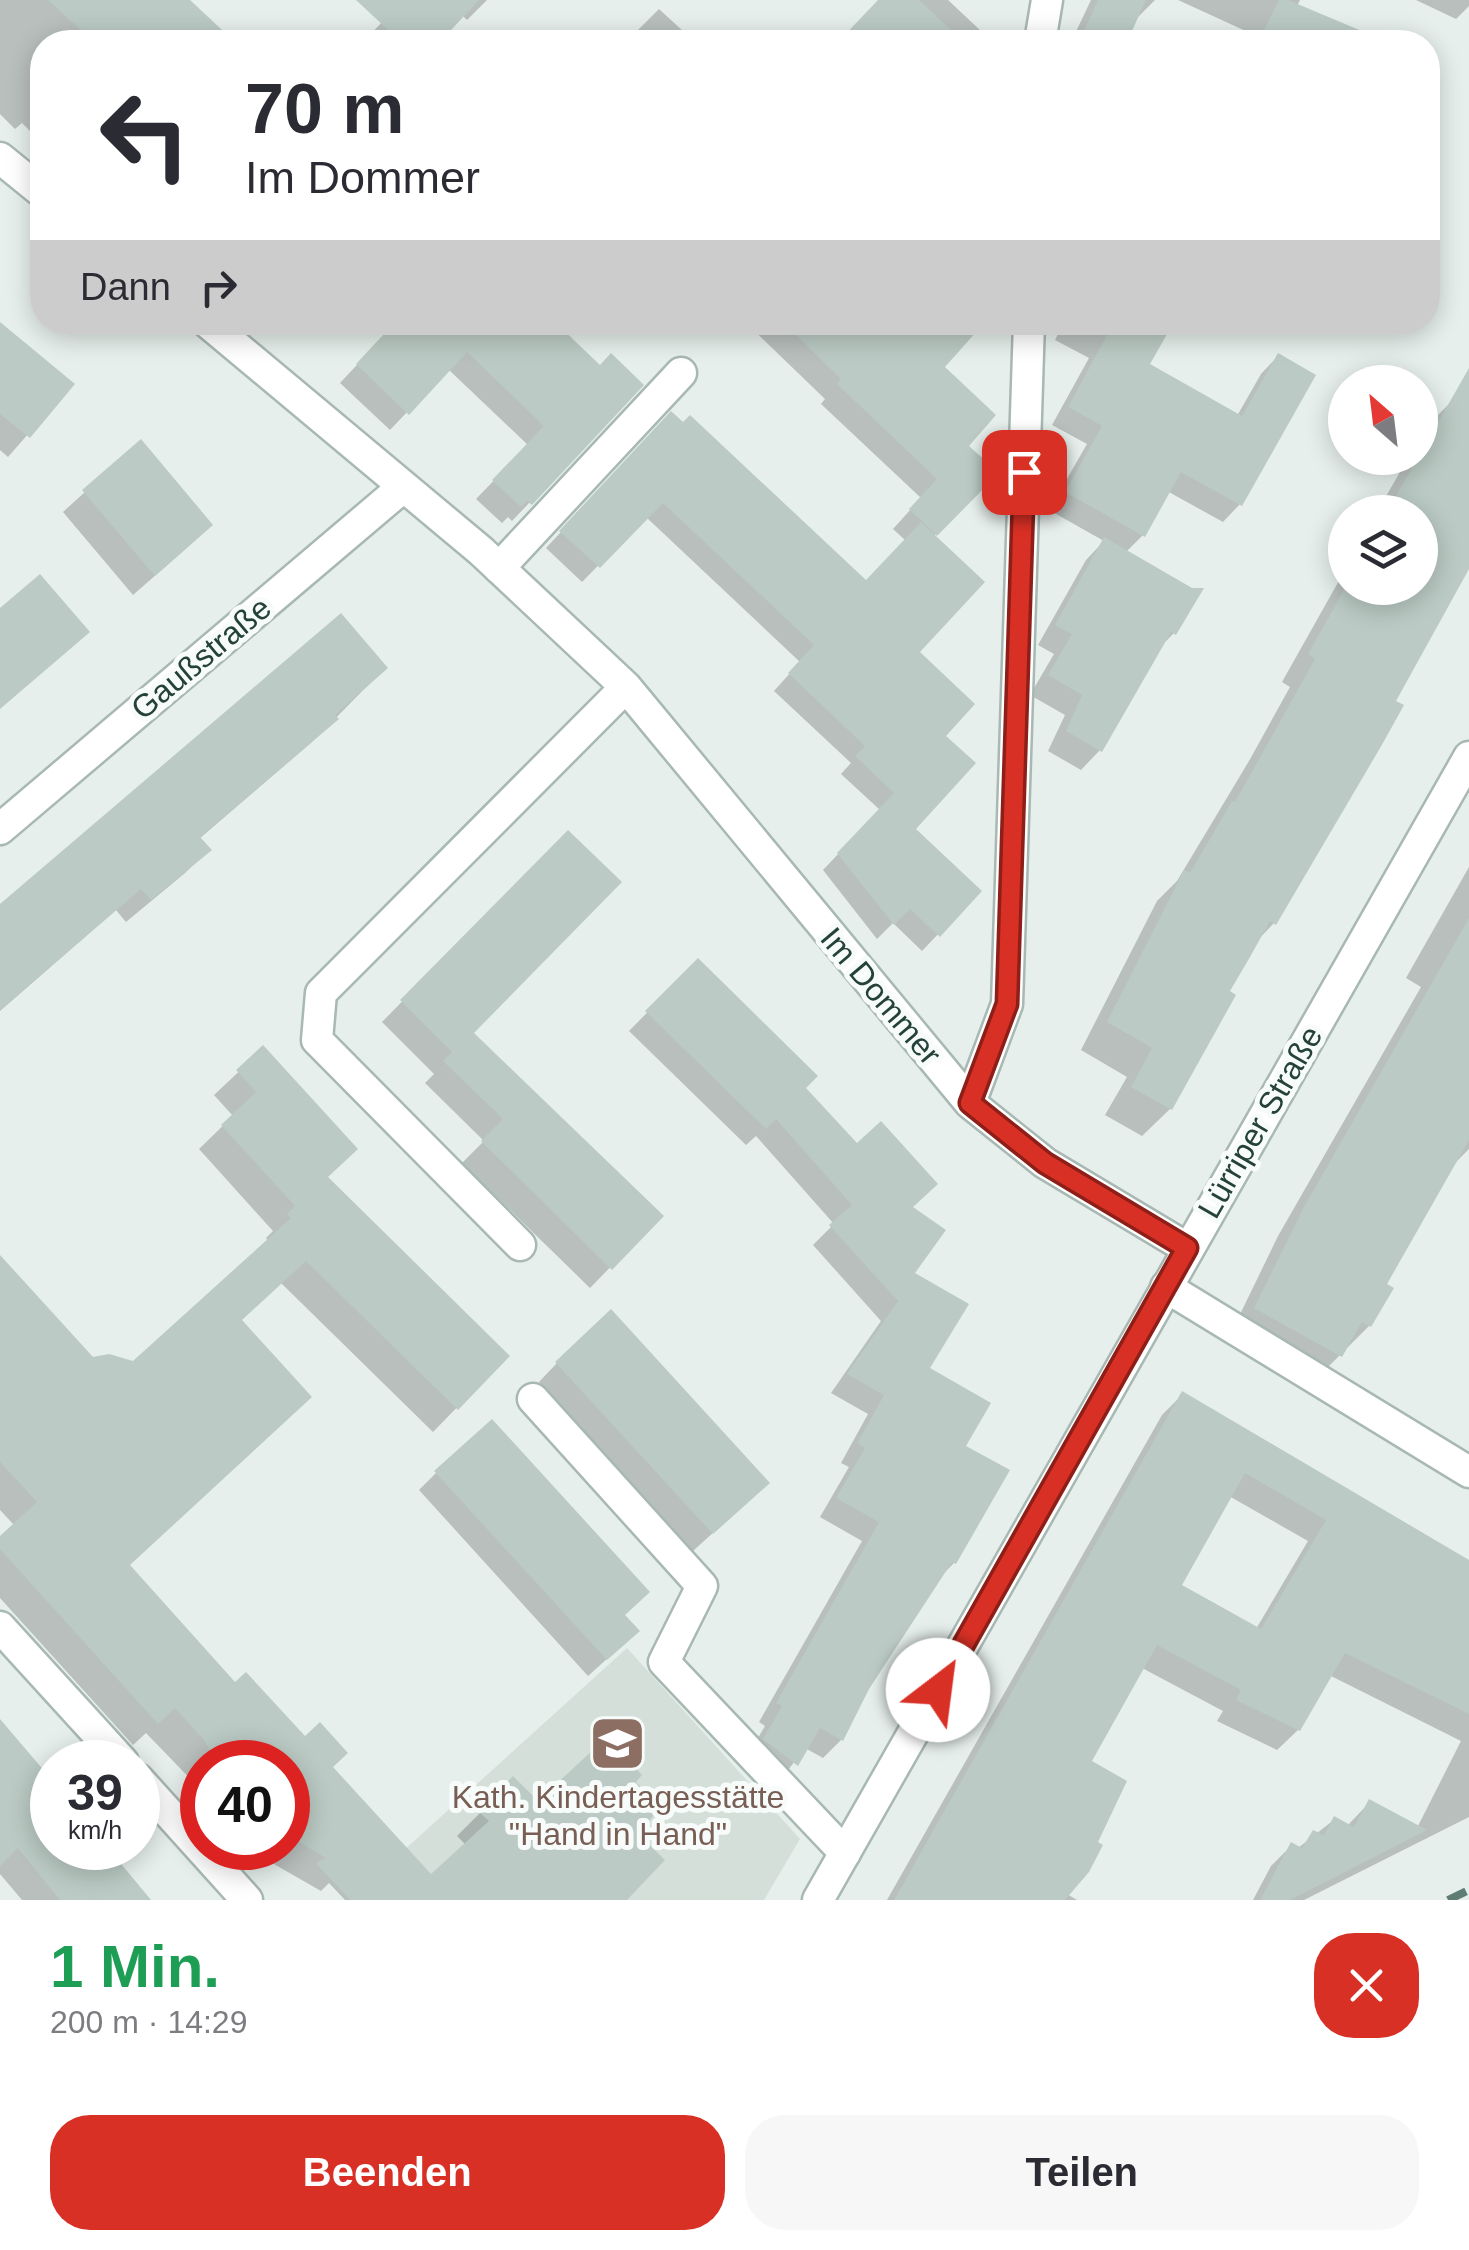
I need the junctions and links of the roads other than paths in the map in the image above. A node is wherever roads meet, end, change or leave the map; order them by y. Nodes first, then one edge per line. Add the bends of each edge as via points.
1 (1048, 0) edge
2 (1042, 30) edge
3 (0, 158) edge
4 (30, 182) edge
5 (222, 335) edge
6 (1029, 335) edge
7 (680, 373) dead end
8 (403, 487) junction
9 (498, 568) junction
10 (626, 687) junction
11 (1469, 757) edge
12 (0, 829) edge
13 (970, 1103) junction
14 (520, 1245) dead end
15 (1187, 1248) junction
16 (1166, 1286) junction
17 (532, 1398) dead end
18 (1469, 1472) edge
19 (0, 1627) edge
20 (103, 1740) edge
21 (160, 1802) edge
22 (845, 1854) junction
23 (248, 1900) edge
24 (818, 1900) edge

1 - 2 street
3 - 4 street
5 - 8 street, Im Dommer
6 - 13 street via 1007,1004
7 - 9 street
8 - 9 street, Im Dommer
8 - 12 street, Gaußstraße
9 - 10 street, Im Dommer
10 - 13 street, Im Dommer
10 - 14 street via 322,992 317,1040
11 - 15 street, Lürriper Straße
13 - 15 street, Im Dommer via 1045,1163
15 - 16 street, Lürriper Straße
16 - 18 street
16 - 22 street, Lürriper Straße
17 - 22 street via 702,1586 664,1662
19 - 20 street
21 - 23 street
22 - 24 street, Lürriper Straße

